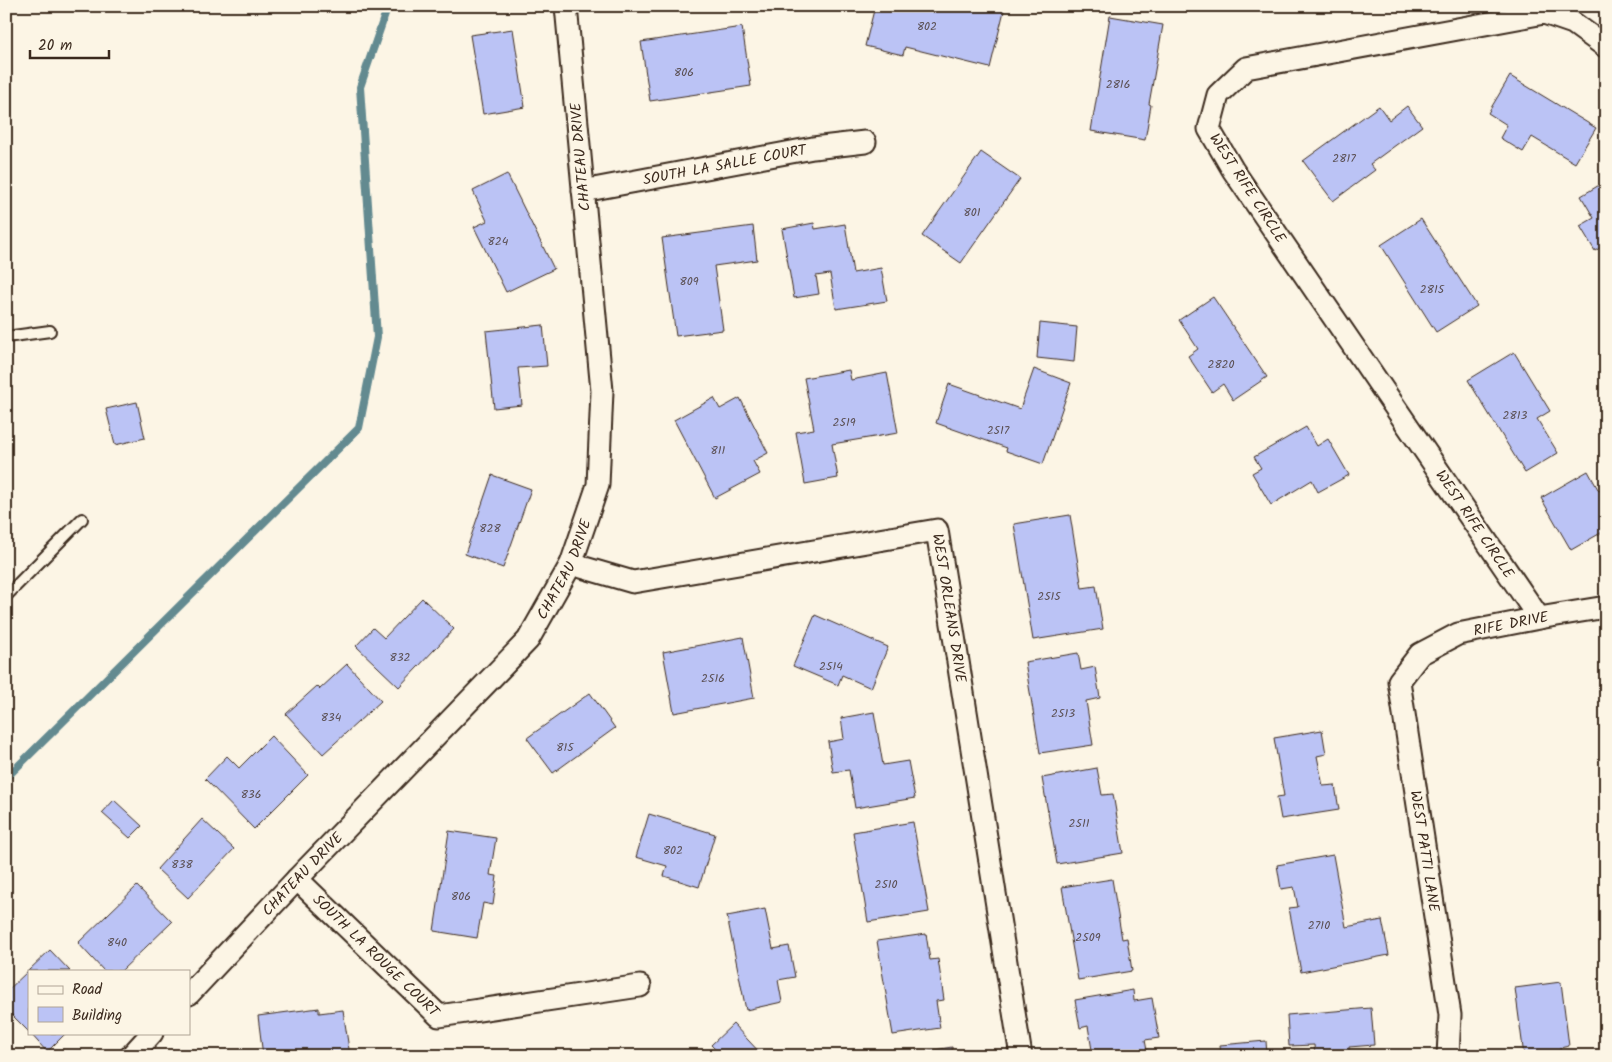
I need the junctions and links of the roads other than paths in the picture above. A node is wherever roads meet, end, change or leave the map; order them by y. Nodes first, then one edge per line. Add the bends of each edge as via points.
1 (566, 6) edge
2 (1606, 47) edge
3 (865, 142) dead end
4 (583, 191) junction
5 (50, 331) dead end
6 (6, 337) edge
7 (82, 519) dead end
8 (571, 564) junction
9 (6, 596) edge
10 (1606, 608) edge
11 (1539, 618) junction
12 (1420, 654) joint
13 (298, 879) junction
14 (640, 986) dead end
15 (190, 993) edge
16 (151, 1034) edge
17 (131, 1056) edge
18 (1021, 1056) edge
19 (1448, 1056) edge

1 - 4 street, CHATEAU DRIVE
2 - 11 street, WEST RIFE CIRCLE via 1573,23 1544,13 1246,68 1218,95 1209,129 1233,170
3 - 4 street, SOUTH LA SALLE COURT via 813,148
4 - 8 street, CHATEAU DRIVE via 602,391 598,486
5 - 6 lane
7 - 9 lane
8 - 13 street, CHATEAU DRIVE via 528,640
8 - 18 street, WEST ORLEANS DRIVE via 633,582 937,530
10 - 11 street, RIFE DRIVE
11 - 12 street, RIFE DRIVE via 1458,634
12 - 19 street, WEST PATTI LANE via 1399,681 1450,1015
13 - 14 street, SOUTH LA ROUGE COURT via 439,1016
13 - 15 street, CHATEAU DRIVE
16 - 17 street

